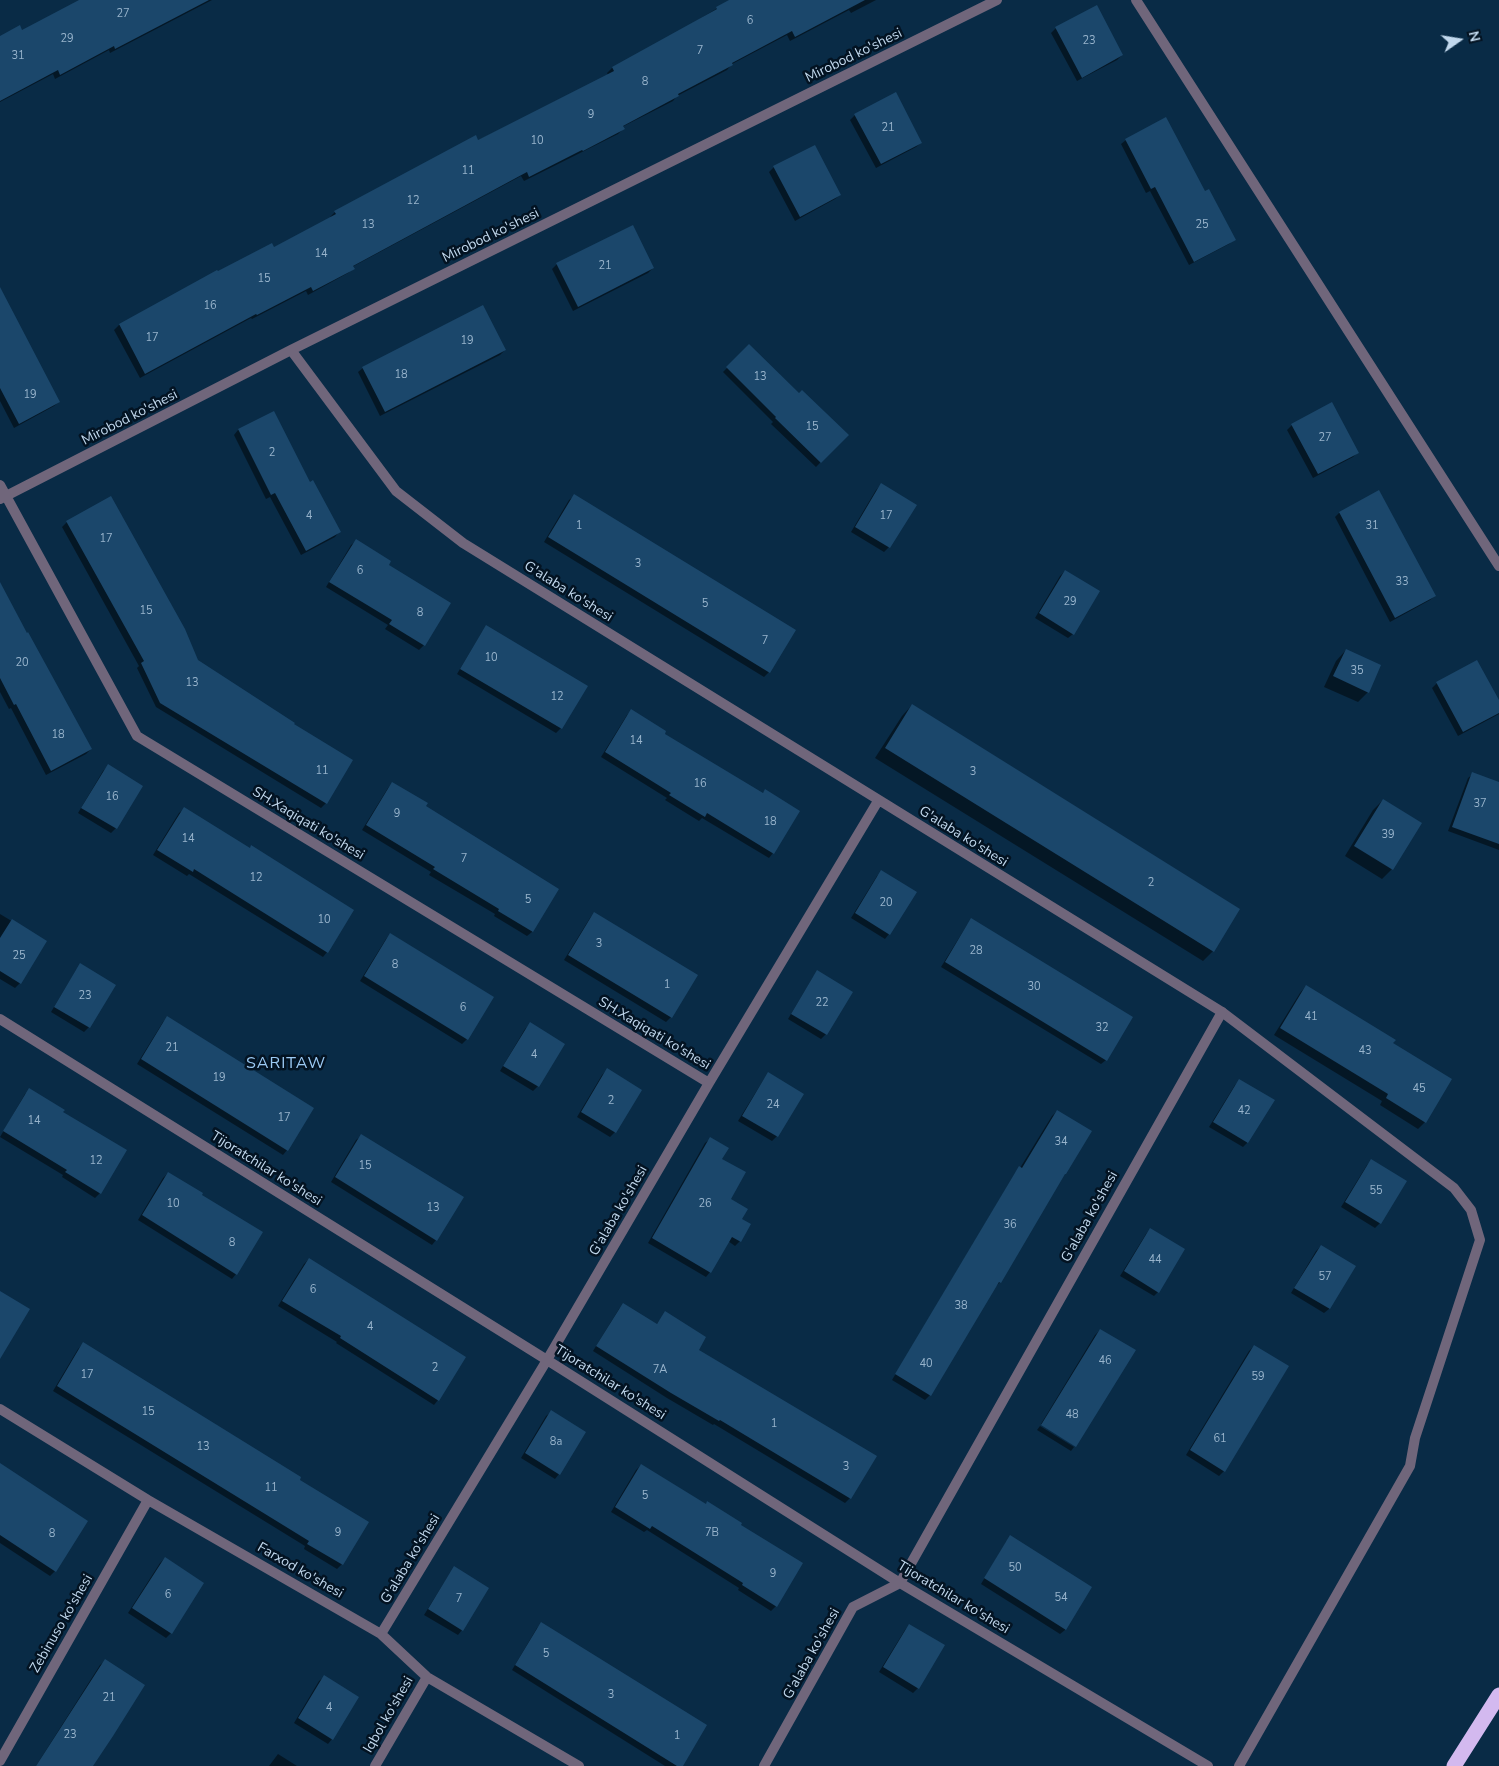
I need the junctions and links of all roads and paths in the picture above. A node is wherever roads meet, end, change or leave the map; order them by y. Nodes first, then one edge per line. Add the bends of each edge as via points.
1 (997, 0) edge
2 (1136, 0) edge
3 (291, 350) junction
4 (0, 485) edge
5 (3, 498) edge
6 (1499, 566) edge
7 (878, 801) junction
8 (1222, 1012) junction
9 (0, 1019) edge
10 (709, 1083) junction
11 (547, 1360) junction
12 (0, 1409) edge
13 (148, 1500) junction
14 (900, 1583) junction
15 (382, 1634) junction
16 (427, 1677) junction
17 (1499, 1695) edge
18 (0, 1761) edge
19 (375, 1766) edge
20 (579, 1766) edge
21 (764, 1766) edge
22 (1208, 1766) edge
23 (1239, 1766) edge
24 (1454, 1766) edge

1 - 3 street, Mirobod ko'shesi
2 - 6 street
3 - 5 street, Mirobod ko'shesi
3 - 7 street, G'alaba ko'shesi via 396,491 463,543
4 - 5 street, SH.Xaqiqati ko'shesi
5 - 10 street, SH.Xaqiqati ko'shesi via 137,736
7 - 8 street, G'alaba ko'shesi
7 - 10 street, G'alaba ko'shesi
8 - 14 street, G'alaba ko'shesi
8 - 23 street via 1454,1188 1471,1210 1480,1240 1415,1438 1410,1466
9 - 11 street, Tijoratchilar ko'shesi
10 - 11 street, G'alaba ko'shesi
11 - 14 street, Tijoratchilar ko'shesi
11 - 15 street, G'alaba ko'shesi
12 - 13 street, Farxod ko'shesi
13 - 15 street, Farxod ko'shesi
13 - 18 street, Zebinuso ko'shesi
14 - 21 street, G'alaba ko'shesi via 854,1607
14 - 22 street, Tijoratchilar ko'shesi
15 - 16 street, Farxod ko'shesi
16 - 19 street, Iqbol ko'shesi
16 - 20 street, Farxod ko'shesi
17 - 24 highway

